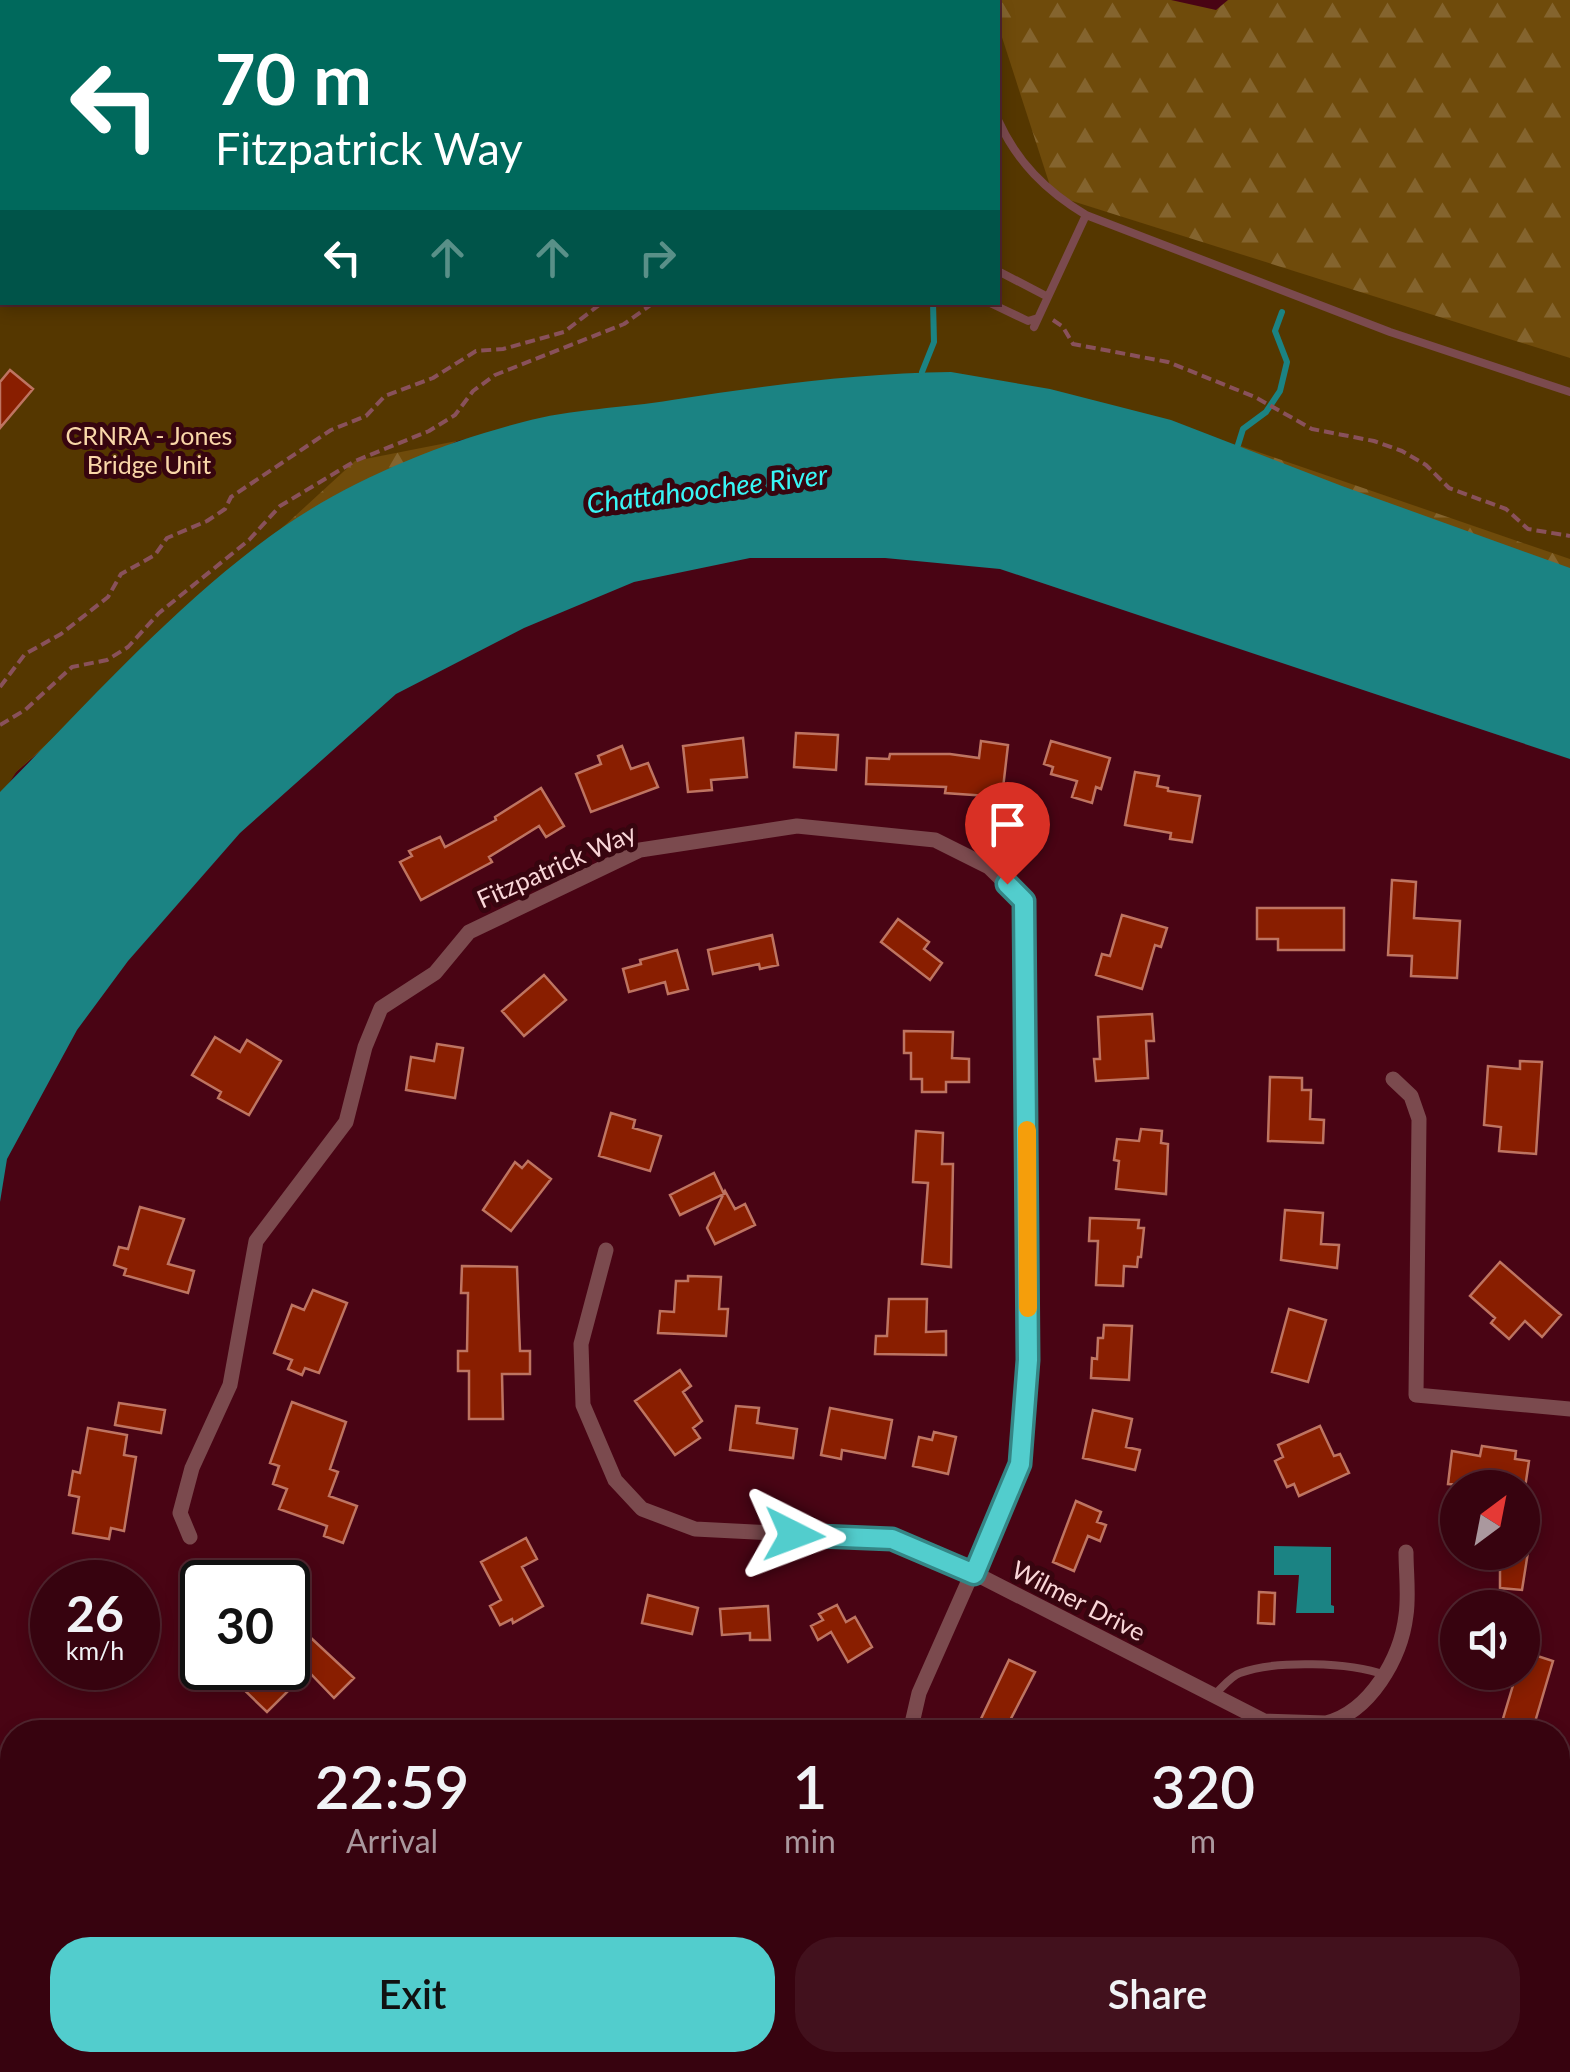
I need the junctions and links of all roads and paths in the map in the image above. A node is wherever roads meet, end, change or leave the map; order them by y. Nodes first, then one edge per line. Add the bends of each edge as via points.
1 (1000, 124) edge
2 (1086, 215) junction
3 (1000, 273) edge
4 (1048, 296) junction
5 (599, 305) edge
6 (652, 305) edge
7 (995, 305) edge
8 (1038, 319) junction
9 (1570, 392) edge
10 (1570, 536) edge
11 (0, 687) edge
12 (0, 725) edge
13 (1394, 1079) dead end
14 (606, 1250) dead end
15 (1570, 1409) edge
16 (190, 1537) dead end
17 (1406, 1552) dead end
18 (974, 1574) junction
19 (1384, 1675) junction
20 (1212, 1697) junction
21 (913, 1720) edge
22 (1262, 1720) edge
23 (1337, 1720) edge

1 - 2 lane via 1012,150 1053,195
2 - 4 lane
2 - 9 lane via 1390,332
3 - 4 lane
4 - 8 lane
5 - 11 path via 564,332 476,351 331,430 231,497 216,515 167,538 155,554 121,574 108,598 25,654
6 - 12 path via 624,324 495,375 429,431 355,461 280,506 128,647 107,660 72,667
7 - 8 lane
8 - 10 path via 1063,327 1073,344 1168,362 1312,429 1402,451 1449,488 1506,509 1528,529
13 - 15 street via 1411,1096 1419,1118 1416,1395
14 - 18 street, Wilmer Drive via 581,1344 583,1406 614,1480 642,1509 695,1528 892,1539
16 - 18 street, Fitzpatrick Way via 180,1513 192,1468 230,1385 256,1241 346,1122 381,1008 434,973 469,932 640,850 797,826 934,840 989,867 1024,901 1027,1378 1020,1464
17 - 19 street, Wilmer Drive via 1406,1615
18 - 20 street, Wilmer Drive
18 - 21 street, Fitzpatrick Way
19 - 20 lane via 1335,1663 1274,1668 1237,1674
19 - 23 street, Wilmer Drive
20 - 22 street, Wilmer Drive

